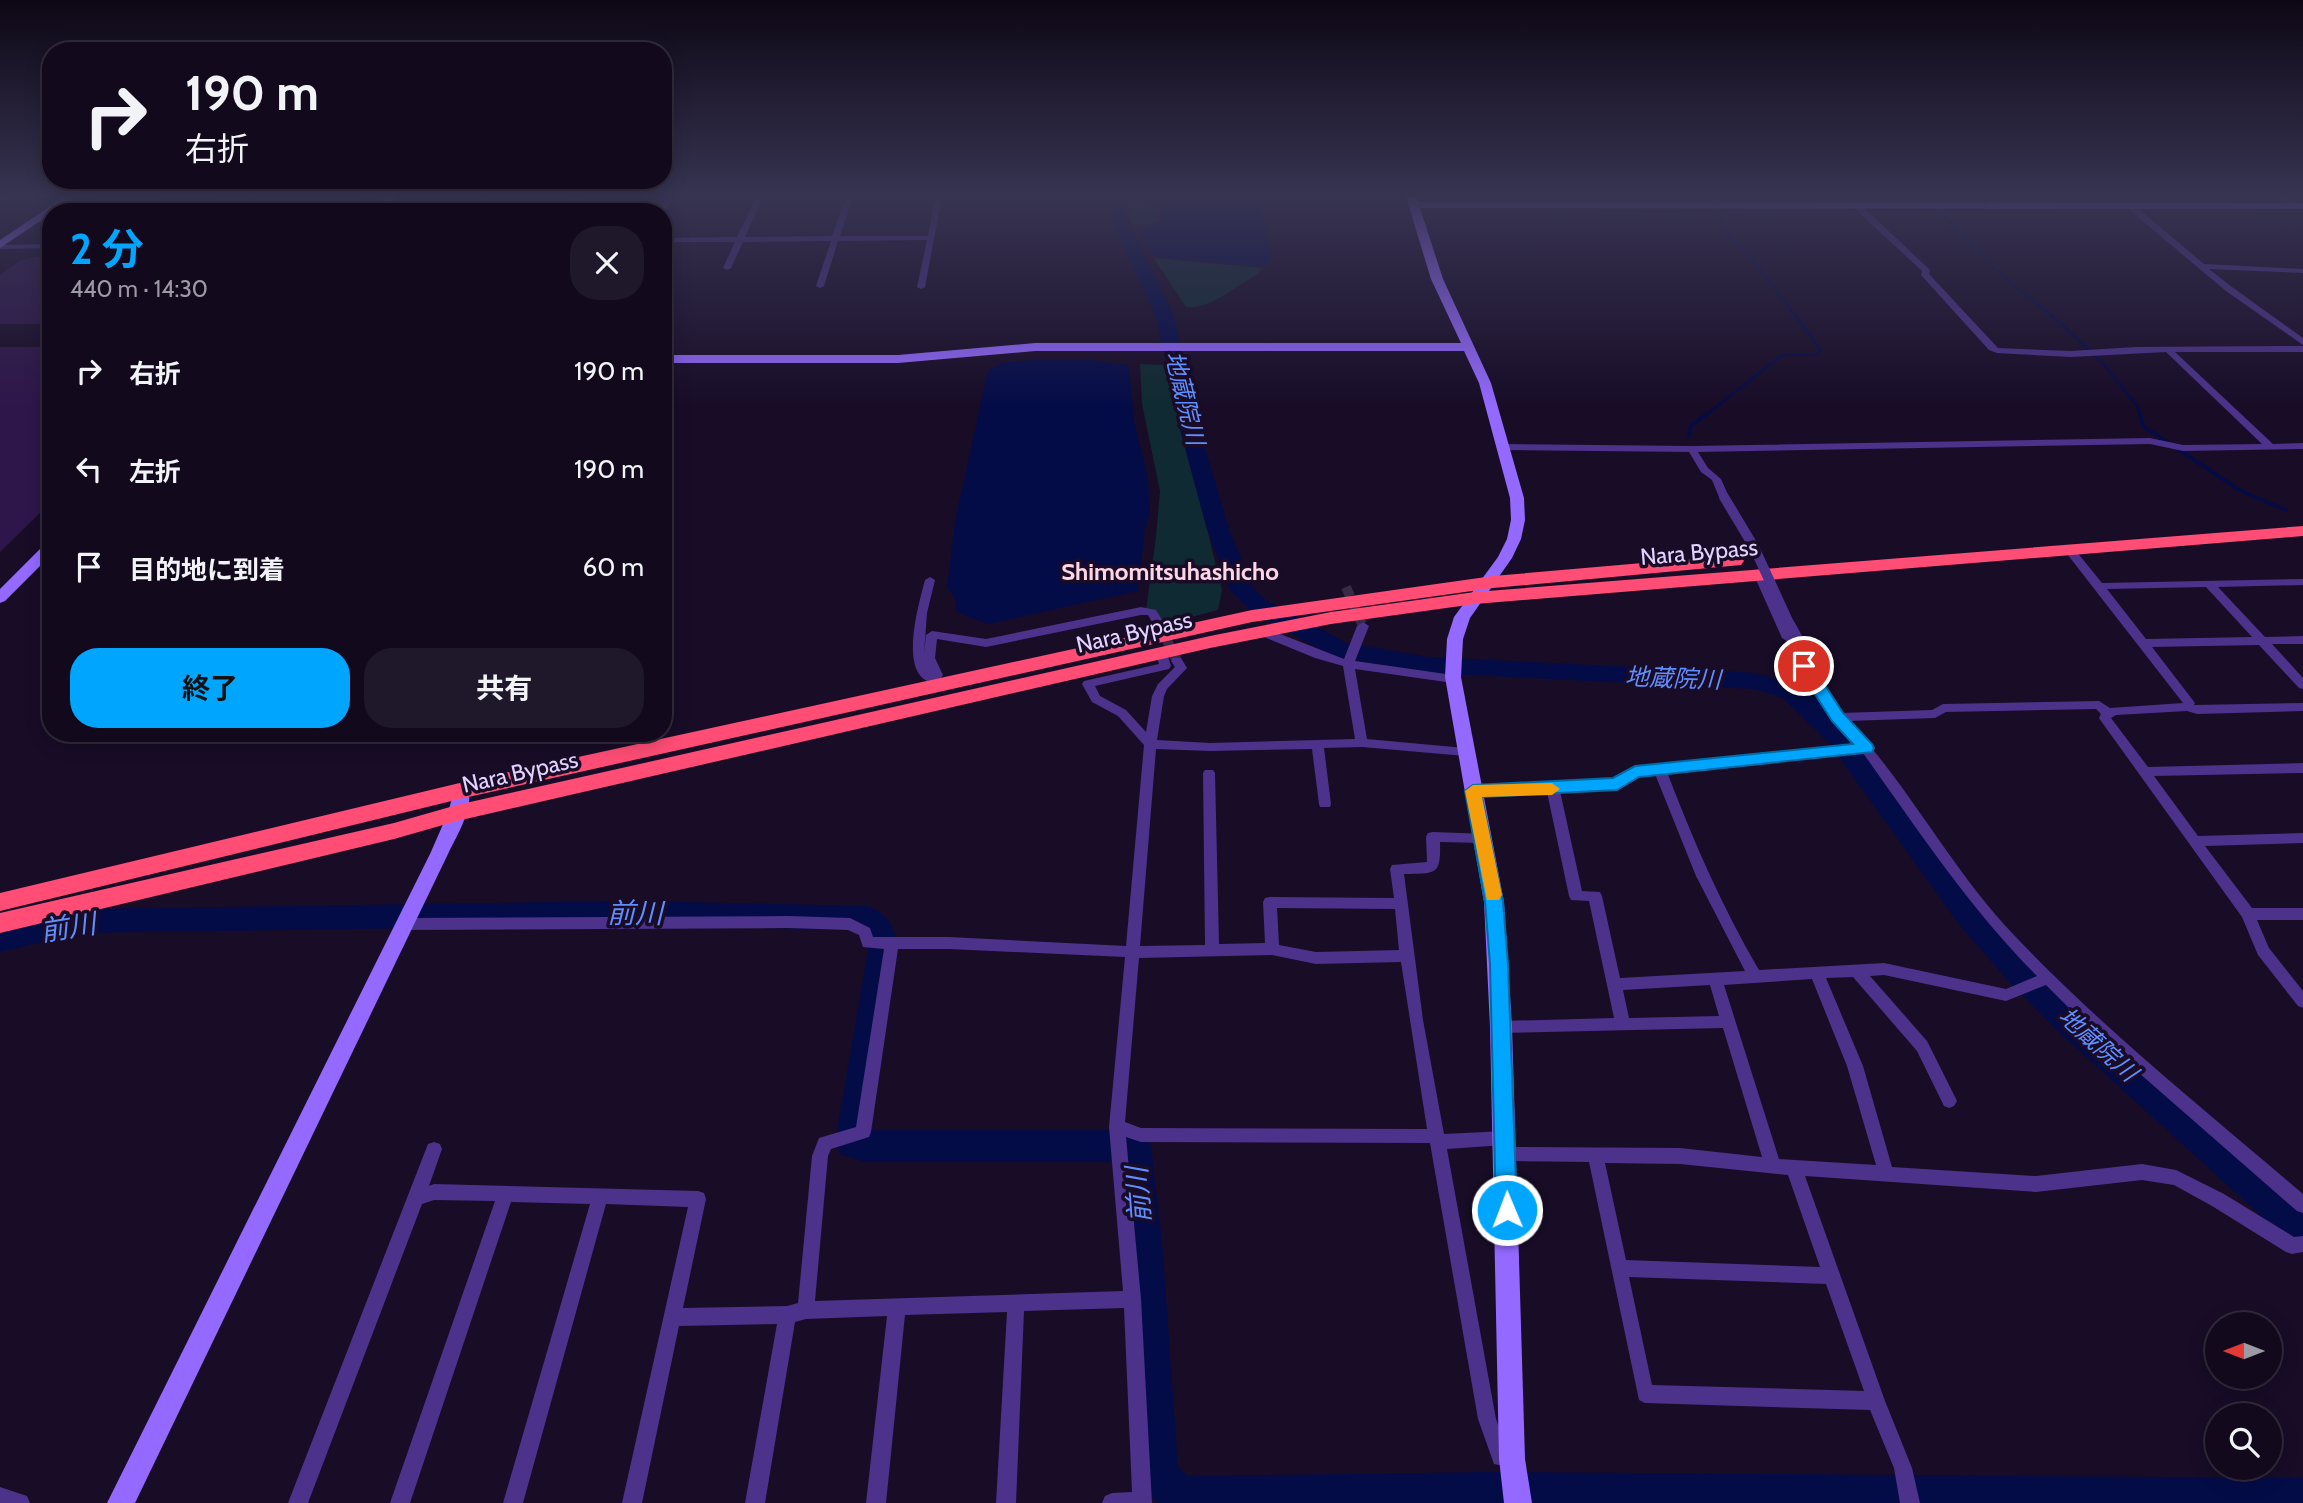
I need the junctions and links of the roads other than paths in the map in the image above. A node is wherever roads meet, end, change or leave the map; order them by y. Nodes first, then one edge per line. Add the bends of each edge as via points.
1 (826, 267) edge
2 (925, 267) edge
3 (1433, 267) edge
4 (1922, 267) edge
5 (2204, 267) edge
6 (2226, 267) edge
7 (2303, 271) edge
8 (820, 286) dead end
9 (921, 287) dead end
10 (2303, 342) edge
11 (1469, 348) junction
12 (2303, 349) edge
13 (2168, 350) junction
14 (672, 359) edge
15 (2269, 445) junction
16 (2303, 446) edge
17 (1504, 447) junction
18 (1692, 449) junction
19 (2303, 520) edge
20 (2303, 531) edge
21 (2068, 548) junction
22 (42, 555) edge
23 (1758, 573) junction
24 (930, 580) dead end
25 (1489, 581) junction
26 (2303, 582) edge
27 (2209, 584) junction
28 (2099, 586) junction
29 (1475, 597) junction
30 (0, 598) edge
31 (1262, 625) junction
32 (1160, 626) tunnel mouth
33 (1363, 626) dead end
34 (2303, 640) edge
35 (2262, 641) junction
36 (2144, 643) junction
37 (1351, 656) junction
38 (1169, 657) junction
39 (1453, 671) junction
40 (2303, 685) edge
41 (1816, 687) junction
42 (2187, 707) junction
43 (2303, 707) edge
44 (2108, 713) junction
45 (1837, 717) junction
46 (1362, 743) junction
47 (1150, 744) junction
48 (1318, 746) junction
49 (1863, 749) junction
50 (1465, 752) junction
51 (2303, 768) edge
52 (1660, 770) junction
53 (2143, 772) junction
54 (1209, 774) dead end
55 (1553, 789) junction
56 (1473, 791) junction
57 (459, 803) junction
58 (1325, 804) dead end
59 (1483, 838) junction
60 (2303, 838) edge
61 (2194, 841) junction
62 (0, 902) edge
63 (1401, 904) junction
64 (2248, 914) junction
65 (2303, 914) edge
66 (408, 916) junction
67 (0, 923) edge
68 (892, 944) junction
69 (1272, 949) junction
70 (1212, 950) junction
71 (1133, 952) junction
72 (1407, 956) junction
73 (1856, 970) junction
74 (1816, 972) junction
75 (1756, 978) junction
76 (1715, 979) junction
77 (2046, 979) junction
78 (1614, 984) junction
79 (2298, 989) edge
80 (2303, 1002) edge
81 (1727, 1022) junction
82 (1623, 1025) junction
83 (1501, 1027) junction
84 (1949, 1101) dead end
85 (1117, 1127) junction
86 (1437, 1139) junction
87 (1505, 1146) junction
88 (434, 1149) dead end
89 (1595, 1154) junction
90 (1773, 1166) junction
91 (1793, 1166) junction
92 (1886, 1172) junction
93 (506, 1194) junction
94 (600, 1196) junction
95 (415, 1198) junction
96 (2303, 1205) edge
97 (2301, 1246) edge
98 (1619, 1268) junction
99 (1831, 1276) junction
100 (1132, 1300) junction
101 (1016, 1305) junction
102 (897, 1308) junction
103 (806, 1310) junction
104 (787, 1315) junction
105 (673, 1317) junction
106 (1876, 1401) junction
107 (1513, 1467) junction
108 (0, 1497) edge
109 (1141, 1502) edge
110 (20, 1503) edge
111 (121, 1503) edge
112 (298, 1503) edge
113 (400, 1503) edge
114 (513, 1503) edge
115 (632, 1503) edge
116 (755, 1503) edge
117 (876, 1503) edge
118 (1006, 1503) edge
119 (1112, 1503) edge
120 (1518, 1503) edge
121 (1910, 1503) edge

1 - 8 street
2 - 9 street
3 - 11 street
4 - 13 street via 1992,348 2095,354
5 - 10 street
6 - 7 street
11 - 14 street via 1035,347 886,359
11 - 17 street
12 - 13 street
13 - 15 street
15 - 16 street
15 - 18 street via 2178,448 2150,440
17 - 18 street
17 - 25 street via 1518,520 1510,548
18 - 41 street, bridge via 1704,470 1716,479 1754,547 1818,676
19 - 25 highway, Nara Bypass
20 - 21 highway, Nara Bypass
21 - 23 highway, Nara Bypass
21 - 28 street
22 - 30 street
23 - 29 highway, Nara Bypass
23 - 41 street via 1779,624
24 - 32 street via 918,656 927,677 937,675 929,658 932,635 986,643 1140,611 1152,612
25 - 29 street
25 - 31 highway, Nara Bypass via 1306,606
26 - 27 street
27 - 28 street
27 - 35 street
28 - 36 street
29 - 31 highway, Nara Bypass
29 - 39 street via 1462,617
31 - 37 street via 1320,655
31 - 38 highway, Nara Bypass
31 - 57 highway, Nara Bypass
33 - 37 street
34 - 35 street
35 - 36 street
35 - 40 street
36 - 42 street via 2185,697
37 - 39 street
37 - 46 street
38 - 47 street via 1181,668 1158,696
38 - 47 street via 1165,666 1088,684 1096,699 1122,713
38 - 57 highway, Nara Bypass
39 - 50 street
41 - 45 street
42 - 43 street
42 - 44 street
44 - 45 street via 2099,705 1943,708 1935,714
44 - 53 street via 2108,724
45 - 49 street
46 - 48 street
46 - 50 street
47 - 48 street
47 - 71 street
48 - 58 street
49 - 52 street
49 - 77 street via 1967,889
50 - 56 street
51 - 53 street
52 - 55 street via 1635,772 1617,784
52 - 75 street via 1686,841
53 - 61 street
54 - 70 street
55 - 56 street
55 - 78 street via 1576,896 1595,896
56 - 59 street
57 - 62 highway, Nara Bypass via 177,857
57 - 66 street
57 - 67 highway, Nara Bypass via 394,831
59 - 63 street via 1433,837 1434,864 1397,869
59 - 83 street via 1494,902
60 - 61 street
61 - 64 street
63 - 69 street via 1270,902
63 - 72 street
64 - 65 street
64 - 79 street via 2263,951
66 - 68 street via 837,923 865,932 868,943
66 - 111 street
68 - 71 street
68 - 103 street via 863,1132 825,1143 814,1200
69 - 70 street
69 - 72 street via 1316,958
70 - 71 street
71 - 85 street
72 - 86 street
73 - 74 street
73 - 77 street via 1884,969 2006,995
73 - 84 street via 1922,1046
74 - 75 street
74 - 92 street via 1855,1066
75 - 76 street
76 - 78 street
76 - 81 street
77 - 96 street
78 - 82 street
79 - 80 street
81 - 82 street
81 - 90 street
82 - 83 street
83 - 87 street
85 - 86 street via 1141,1135
85 - 100 street
86 - 87 street
86 - 107 street via 1487,1419 1501,1457
87 - 89 street
87 - 107 street
88 - 95 street
89 - 90 street via 1680,1156
89 - 98 street
90 - 91 street
91 - 92 street
91 - 99 street
92 - 97 street via 2036,1184 2141,1172 2176,1178 2292,1246
93 - 94 street
93 - 95 street via 434,1192
93 - 113 street
94 - 105 street via 698,1199
94 - 114 street
95 - 112 street
98 - 99 street
98 - 106 street via 1645,1394
99 - 106 street
100 - 101 street
100 - 109 street
101 - 102 street
101 - 118 street
102 - 103 street
102 - 117 street
103 - 104 street
104 - 105 street
104 - 116 street
105 - 115 street
106 - 121 street via 1903,1468
107 - 120 street
108 - 110 street
109 - 119 street

